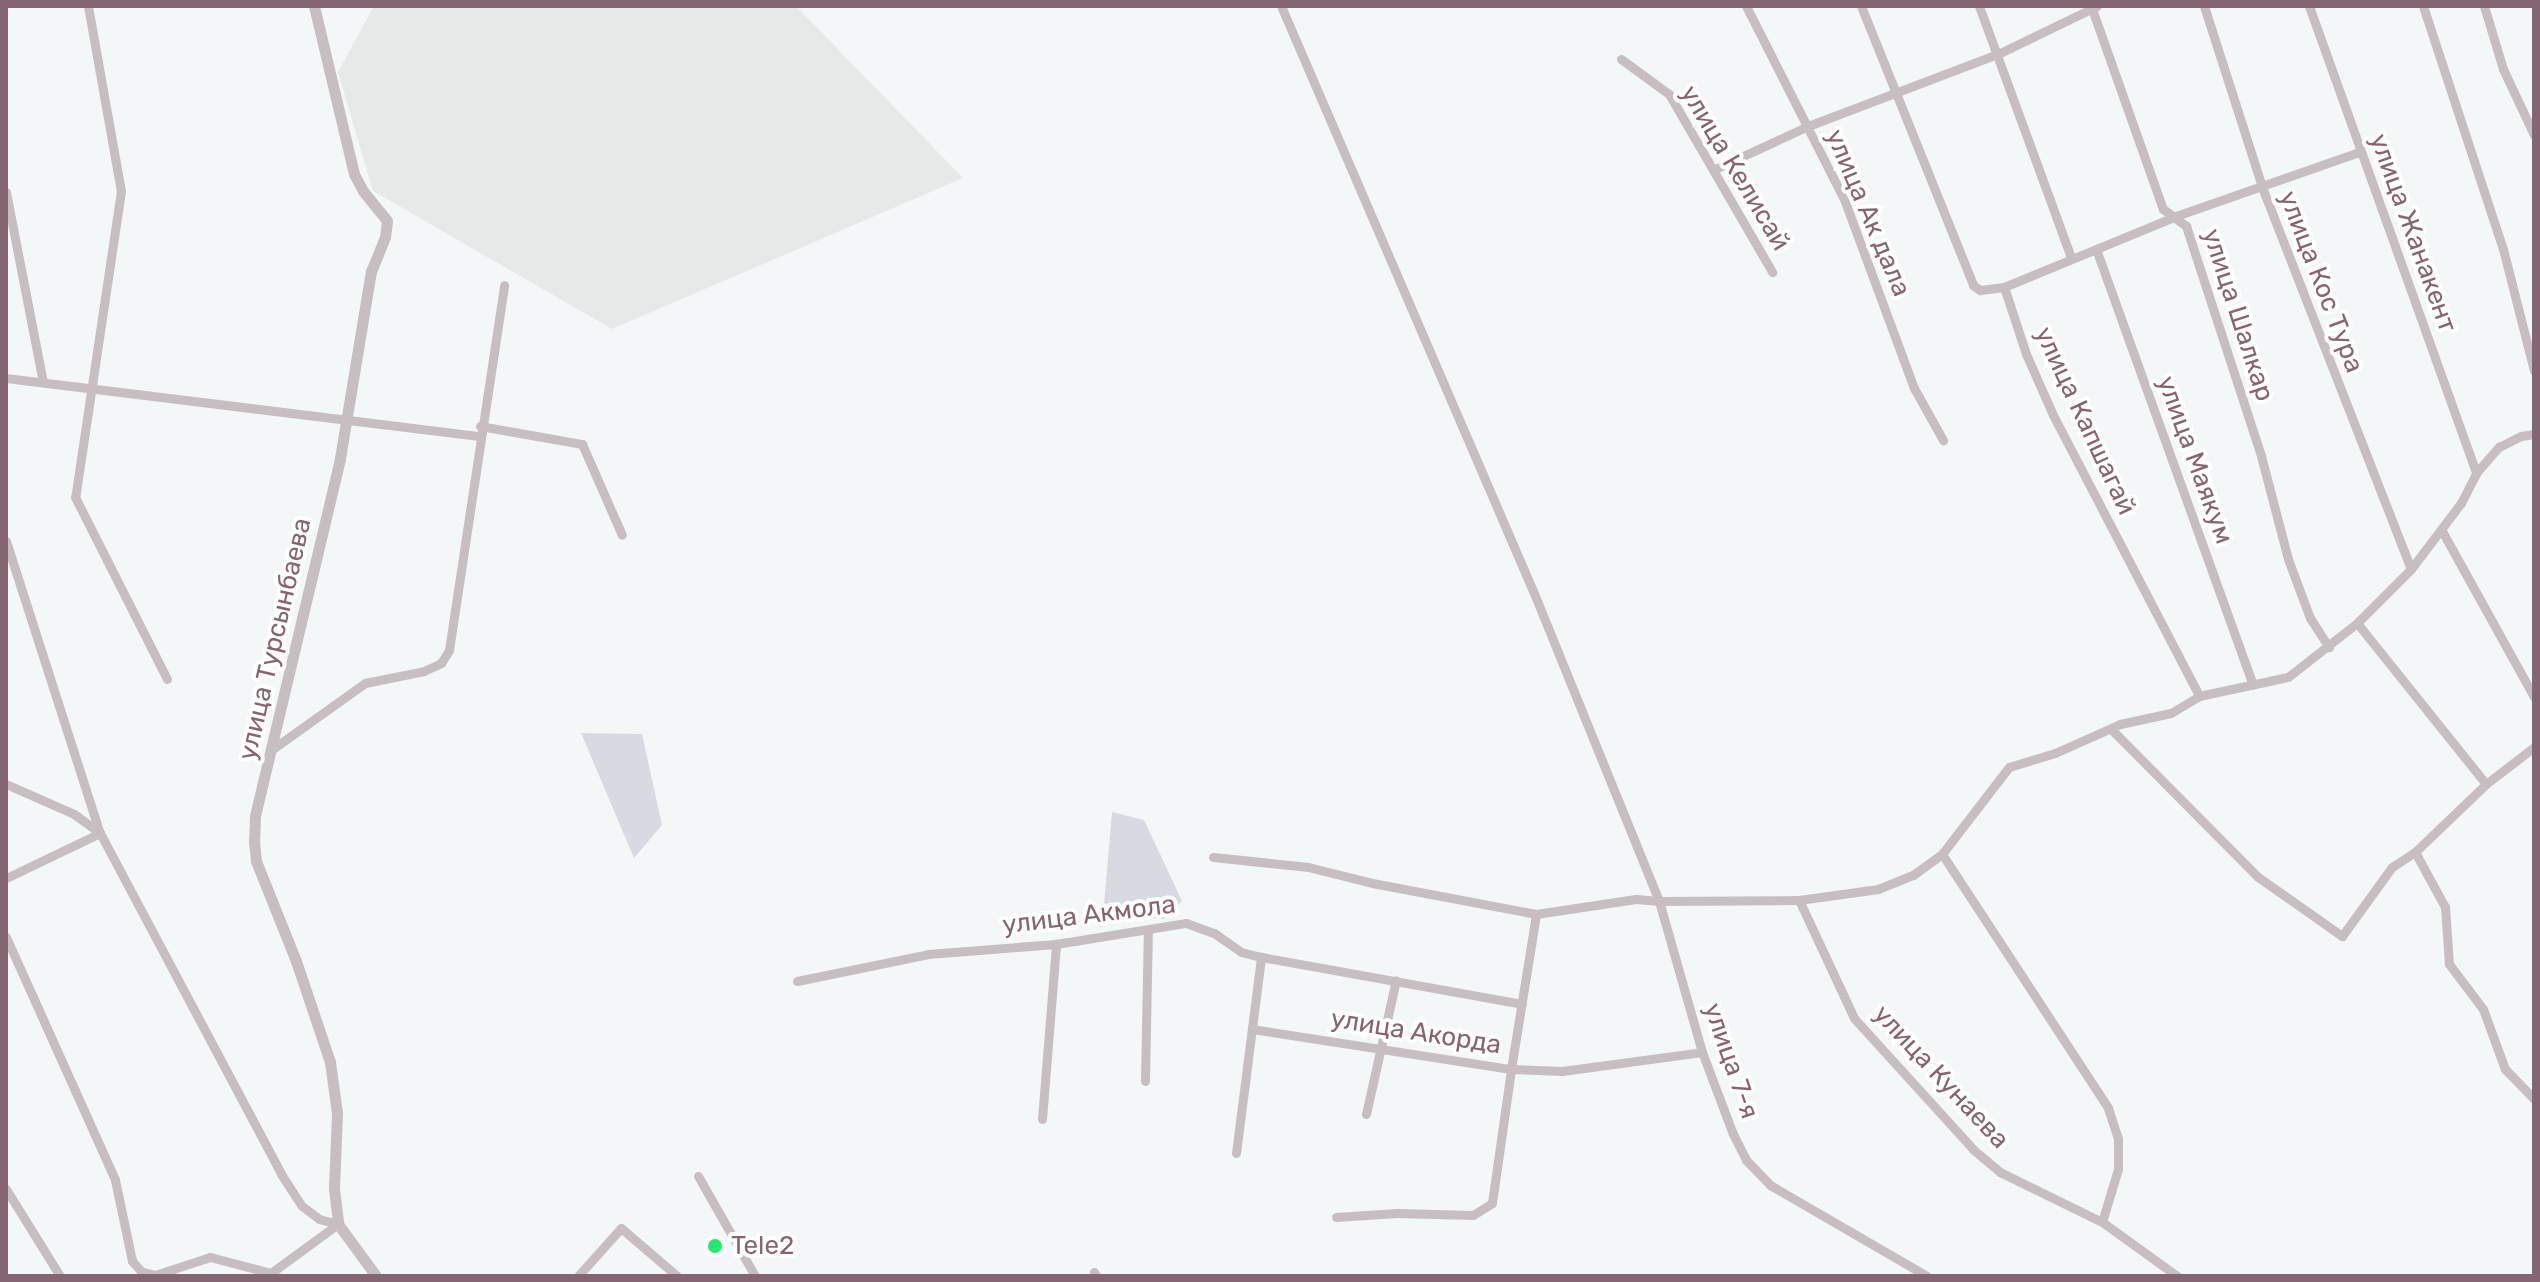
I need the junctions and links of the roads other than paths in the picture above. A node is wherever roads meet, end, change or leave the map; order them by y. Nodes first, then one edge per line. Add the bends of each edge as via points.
1 (88, 6) edge
2 (314, 6) edge
3 (1281, 6) edge
4 (1746, 6) edge
5 (1861, 6) edge
6 (1979, 6) edge
7 (2204, 6) edge
8 (2309, 6) edge
9 (2423, 6) edge
10 (2484, 6) edge
11 (2094, 7) edge
12 (1998, 54) junction
13 (1621, 59) dead end
14 (1894, 94) junction
15 (1808, 126) junction
16 (2534, 135) edge
17 (2359, 152) junction
18 (1715, 169) junction
19 (2262, 187) junction
20 (6, 192) edge
21 (2176, 216) junction
22 (2096, 249) junction
23 (2071, 258) junction
24 (1772, 272) dead end
25 (504, 285) dead end
26 (2004, 287) junction
27 (2534, 371) edge
28 (6, 378) edge
29 (43, 382) junction
30 (92, 389) junction
31 (347, 420) junction
32 (479, 431) junction
33 (2534, 434) edge
34 (1943, 440) dead end
35 (2476, 473) junction
36 (2442, 531) junction
37 (622, 535) dead end
38 (6, 541) edge
39 (2411, 569) junction
40 (2357, 623) junction
41 (2329, 647) junction
42 (167, 679) dead end
43 (2253, 685) junction
44 (2199, 696) junction
45 (2534, 697) edge
46 (2111, 729) junction
47 (2534, 747) edge
48 (274, 748) junction
49 (6, 784) edge
50 (2486, 784) junction
51 (100, 833) junction
52 (2415, 852) junction
53 (1942, 854) junction
54 (1213, 857) dead end
55 (6, 878) edge
56 (1799, 900) junction
57 (1659, 901) junction
58 (1536, 914) junction
59 (1148, 931) junction
60 (6, 937) edge
61 (1056, 944) junction
62 (1261, 957) junction
63 (1396, 980) junction
64 (797, 981) dead end
65 (1522, 1004) junction
66 (1252, 1029) junction
67 (1381, 1047) junction
68 (1702, 1052) junction
69 (1511, 1069) junction
70 (1145, 1081) dead end
71 (2534, 1099) edge
72 (1366, 1114) dead end
73 (1042, 1119) dead end
74 (1236, 1153) dead end
75 (698, 1176) dead end
76 (6, 1189) edge
77 (1336, 1217) dead end
78 (2102, 1222) junction
79 (338, 1224) junction
80 (141, 1274) edge
81 (271, 1275) edge
82 (60, 1276) edge
83 (376, 1276) edge
84 (578, 1276) edge
85 (677, 1276) edge
86 (755, 1276) edge
87 (1927, 1276) edge
88 (2177, 1276) edge

1 - 30 street via 121,191
2 - 31 street, улица Турсынбаева via 354,174 387,221 371,271
3 - 57 street, улица 7-я via 1533,591
4 - 15 street, улица Ак дала
5 - 14 street
6 - 12 street
7 - 19 street, улица Кос Тура
8 - 17 street, улица Жанакент
9 - 27 street via 2503,249
10 - 16 street via 2503,69
11 - 12 street
11 - 21 street, улица Шалкар via 2163,209
12 - 14 street
12 - 23 street
13 - 18 street, улица Келисай via 1669,94
14 - 15 street
14 - 26 street via 1973,285 1980,290
15 - 18 street
15 - 34 street, улица Ак дала via 1844,199 1914,388
17 - 19 street
17 - 35 street, улица Жанакент
18 - 24 street, улица Келисай
19 - 21 street
19 - 39 street, улица Кос Тура
20 - 29 street
21 - 22 street
21 - 41 street, улица Шалкар via 2186,226 2261,456 2288,559 2310,618
22 - 23 street
22 - 43 street, улица Маякум
23 - 26 street
25 - 32 street
26 - 44 street, улица Капшагай via 2053,415
28 - 29 street
29 - 30 street
30 - 31 street
30 - 42 street via 75,497
31 - 32 street
31 - 48 street, улица Турсынбаева
32 - 37 street via 582,444
32 - 48 street via 449,650 441,663 365,683
33 - 35 street via 2499,447
35 - 36 street
36 - 39 street
36 - 45 street
38 - 51 street
39 - 40 street
40 - 41 street
40 - 50 street
41 - 43 street via 2288,677
43 - 44 street
44 - 46 street via 2171,713
46 - 52 street via 2258,877 2342,936 2392,867
46 - 53 street via 2009,767
47 - 50 street
48 - 79 street, улица Турсынбаева via 255,816 256,861 330,1062 337,1113
49 - 51 street via 74,814
50 - 52 street
51 - 55 street
51 - 79 street via 281,1174 302,1206 319,1219
52 - 71 street via 2445,907 2449,964 2483,1009 2505,1069
53 - 56 street via 1913,875 1878,889
53 - 78 street via 2108,1108 2118,1139 2118,1169
54 - 58 street via 1308,867
56 - 57 street
56 - 78 street, улица Кунаева via 1854,1018 1973,1149 2000,1172
57 - 58 street via 1636,899
57 - 68 street, улица 7-я
58 - 65 street, улица Акорда
59 - 61 street, улица Акмола
59 - 62 street, улица Акмола via 1186,923
59 - 70 street
60 - 80 street via 115,1180 132,1261
61 - 64 street, улица Акмола via 928,954
61 - 73 street
62 - 63 street, улица Акмола
62 - 66 street
63 - 65 street, улица Акмола
63 - 67 street
65 - 69 street, улица Акорда
66 - 67 street, улица Акорда
66 - 74 street
67 - 69 street, улица Акорда
67 - 72 street
68 - 69 street via 1562,1071
68 - 87 street, улица 7-я via 1746,1160 1770,1185
69 - 77 street via 1492,1203 1473,1215
75 - 86 street
76 - 82 street
78 - 88 street, улица Кунаева
79 - 81 street
79 - 83 street
80 - 81 street via 155,1275 210,1257
84 - 85 street via 621,1228

